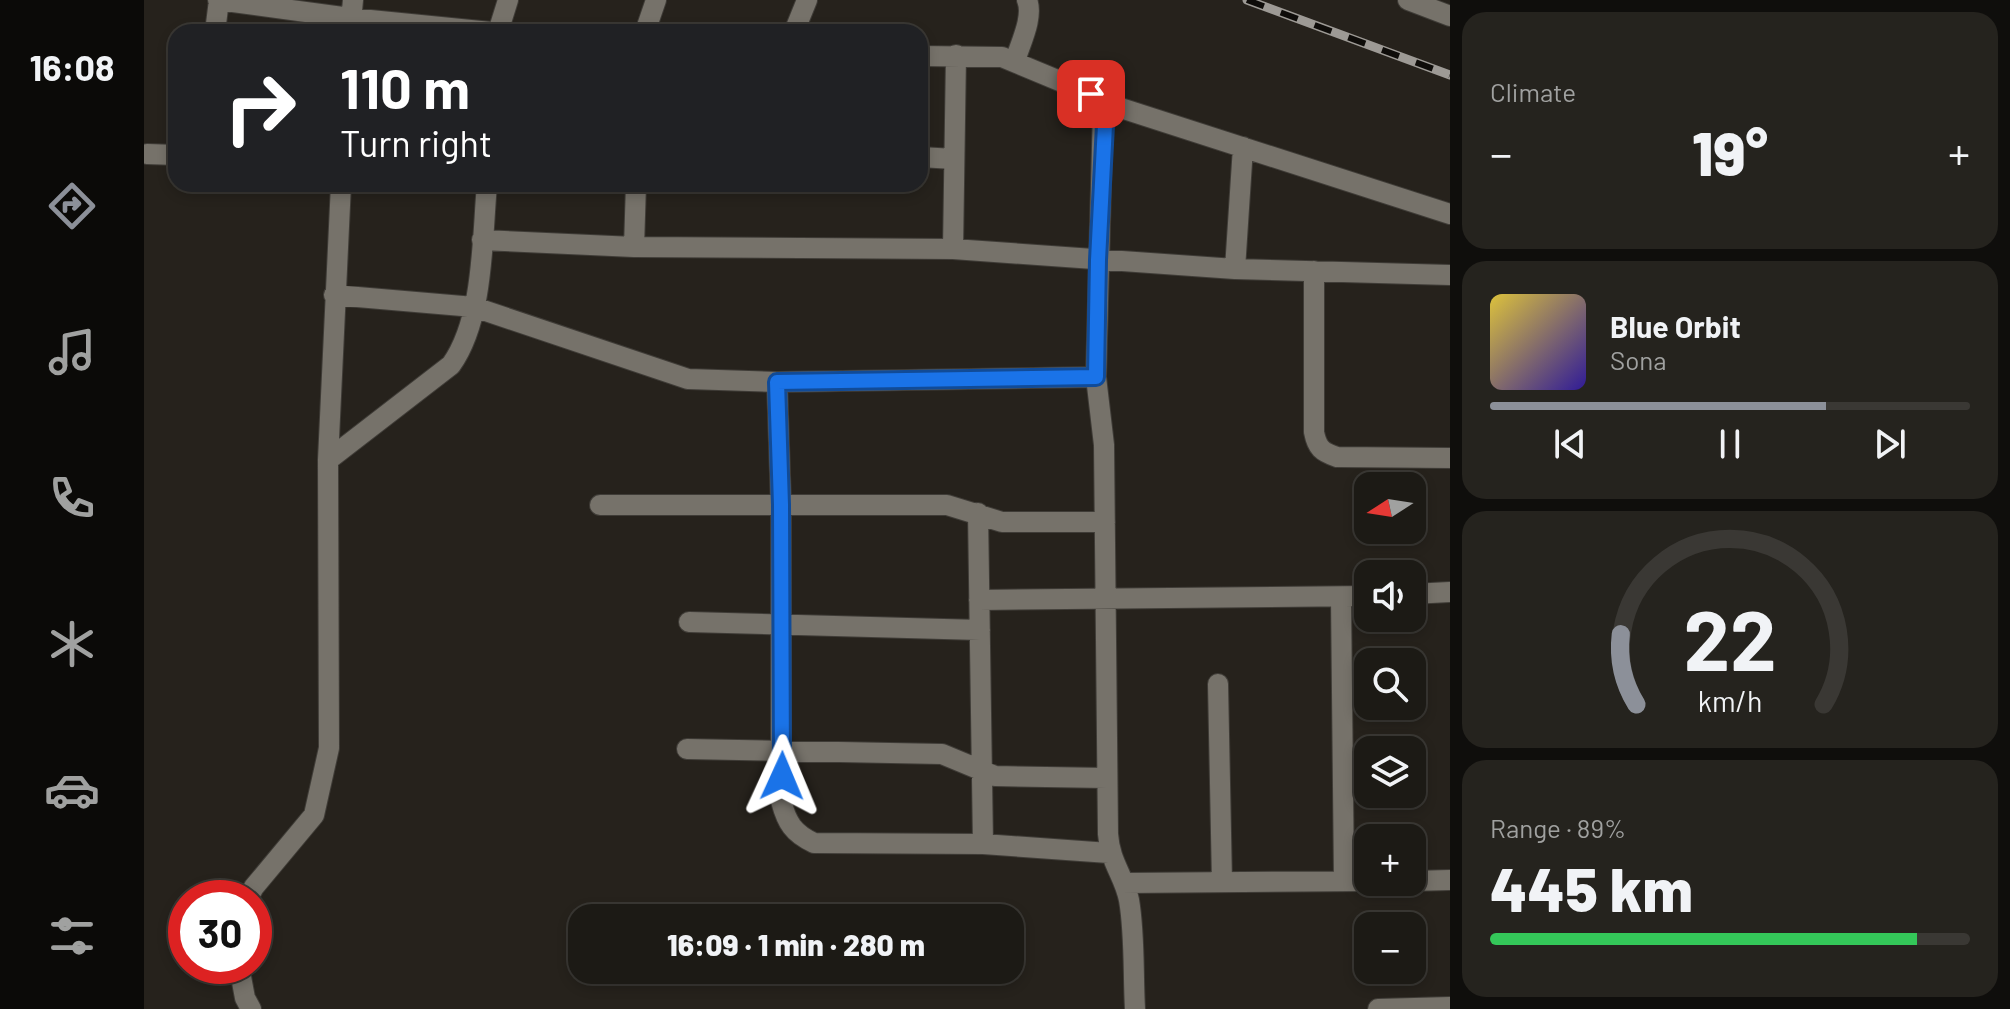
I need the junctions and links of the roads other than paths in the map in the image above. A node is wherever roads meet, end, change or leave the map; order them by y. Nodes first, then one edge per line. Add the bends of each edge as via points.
1 (218, 0) edge
2 (508, 0) edge
3 (656, 0) edge
4 (807, 0) edge
5 (1027, 0) edge
6 (1408, 0) edge
7 (1443, 9) edge
8 (351, 17) edge
9 (216, 24) edge
10 (416, 24) edge
11 (500, 24) edge
12 (648, 24) edge
13 (797, 24) edge
14 (956, 55) junction
15 (928, 56) edge
16 (1015, 61) junction
17 (1099, 101) junction
18 (1243, 147) junction
19 (147, 154) dead end
20 (168, 155) edge
21 (928, 157) edge
22 (954, 159) junction
23 (340, 192) edge
24 (486, 192) edge
25 (636, 192) edge
26 (1450, 214) edge
27 (482, 240) junction
28 (634, 247) junction
29 (953, 249) junction
30 (1098, 260) junction
31 (1235, 269) junction
32 (1314, 271) junction
33 (1450, 275) edge
34 (334, 295) junction
35 (474, 307) junction
36 (1096, 377) junction
37 (777, 382) junction
38 (1450, 458) edge
39 (328, 460) junction
40 (600, 505) dead end
41 (781, 505) junction
42 (978, 513) junction
43 (1105, 522) junction
44 (1450, 592) edge
45 (1426, 593) edge
46 (1105, 597) junction
47 (1341, 597) junction
48 (1354, 597) edge
49 (979, 600) junction
50 (689, 622) dead end
51 (782, 625) junction
52 (980, 630) junction
53 (1218, 684) dead end
54 (687, 749) dead end
55 (783, 751) junction
56 (982, 772) junction
57 (1106, 778) junction
58 (983, 844) junction
59 (1109, 853) junction
60 (261, 880) edge
61 (1450, 880) edge
62 (1344, 881) junction
63 (1354, 881) edge
64 (1426, 881) edge
65 (1222, 882) junction
66 (1124, 883) junction
67 (242, 984) edge
68 (1450, 1007) edge
69 (251, 1009) edge
70 (1135, 1009) edge
71 (1378, 1009) edge

1 - 8 street
1 - 9 street
2 - 11 street
3 - 12 street
4 - 13 street
5 - 16 street via 1029,15
6 - 7 street
8 - 10 street
14 - 15 street
14 - 16 street
14 - 22 street
16 - 17 street
17 - 18 street
17 - 30 street via 1105,125
18 - 26 street
18 - 31 street
19 - 20 street
21 - 22 street
22 - 29 street
23 - 34 street
24 - 27 street
25 - 28 street
27 - 28 street
27 - 35 street
28 - 29 street
29 - 30 street
30 - 31 street
30 - 36 street
31 - 32 street
32 - 33 street
32 - 38 street via 1317,445 1337,457
34 - 35 street
34 - 39 street
35 - 37 street via 672,376
35 - 39 street via 451,365
36 - 37 street
36 - 43 street
37 - 41 street
39 - 60 street via 329,748 314,815
40 - 41 street
41 - 42 street via 947,505
41 - 51 street
42 - 43 street via 1016,523
42 - 49 street
43 - 46 street
44 - 45 street
46 - 47 street
46 - 49 street
46 - 57 street
47 - 48 street
47 - 62 street
49 - 52 street
50 - 51 street
51 - 52 street
51 - 55 street
52 - 56 street
53 - 65 street
54 - 55 street
55 - 56 street via 942,754
55 - 58 street via 781,801 786,821 797,835 814,843
56 - 57 street
56 - 58 street
57 - 59 street
58 - 59 street
59 - 66 street
61 - 64 street
62 - 63 street
62 - 65 street
65 - 66 street
66 - 70 street
67 - 69 street
68 - 71 street

